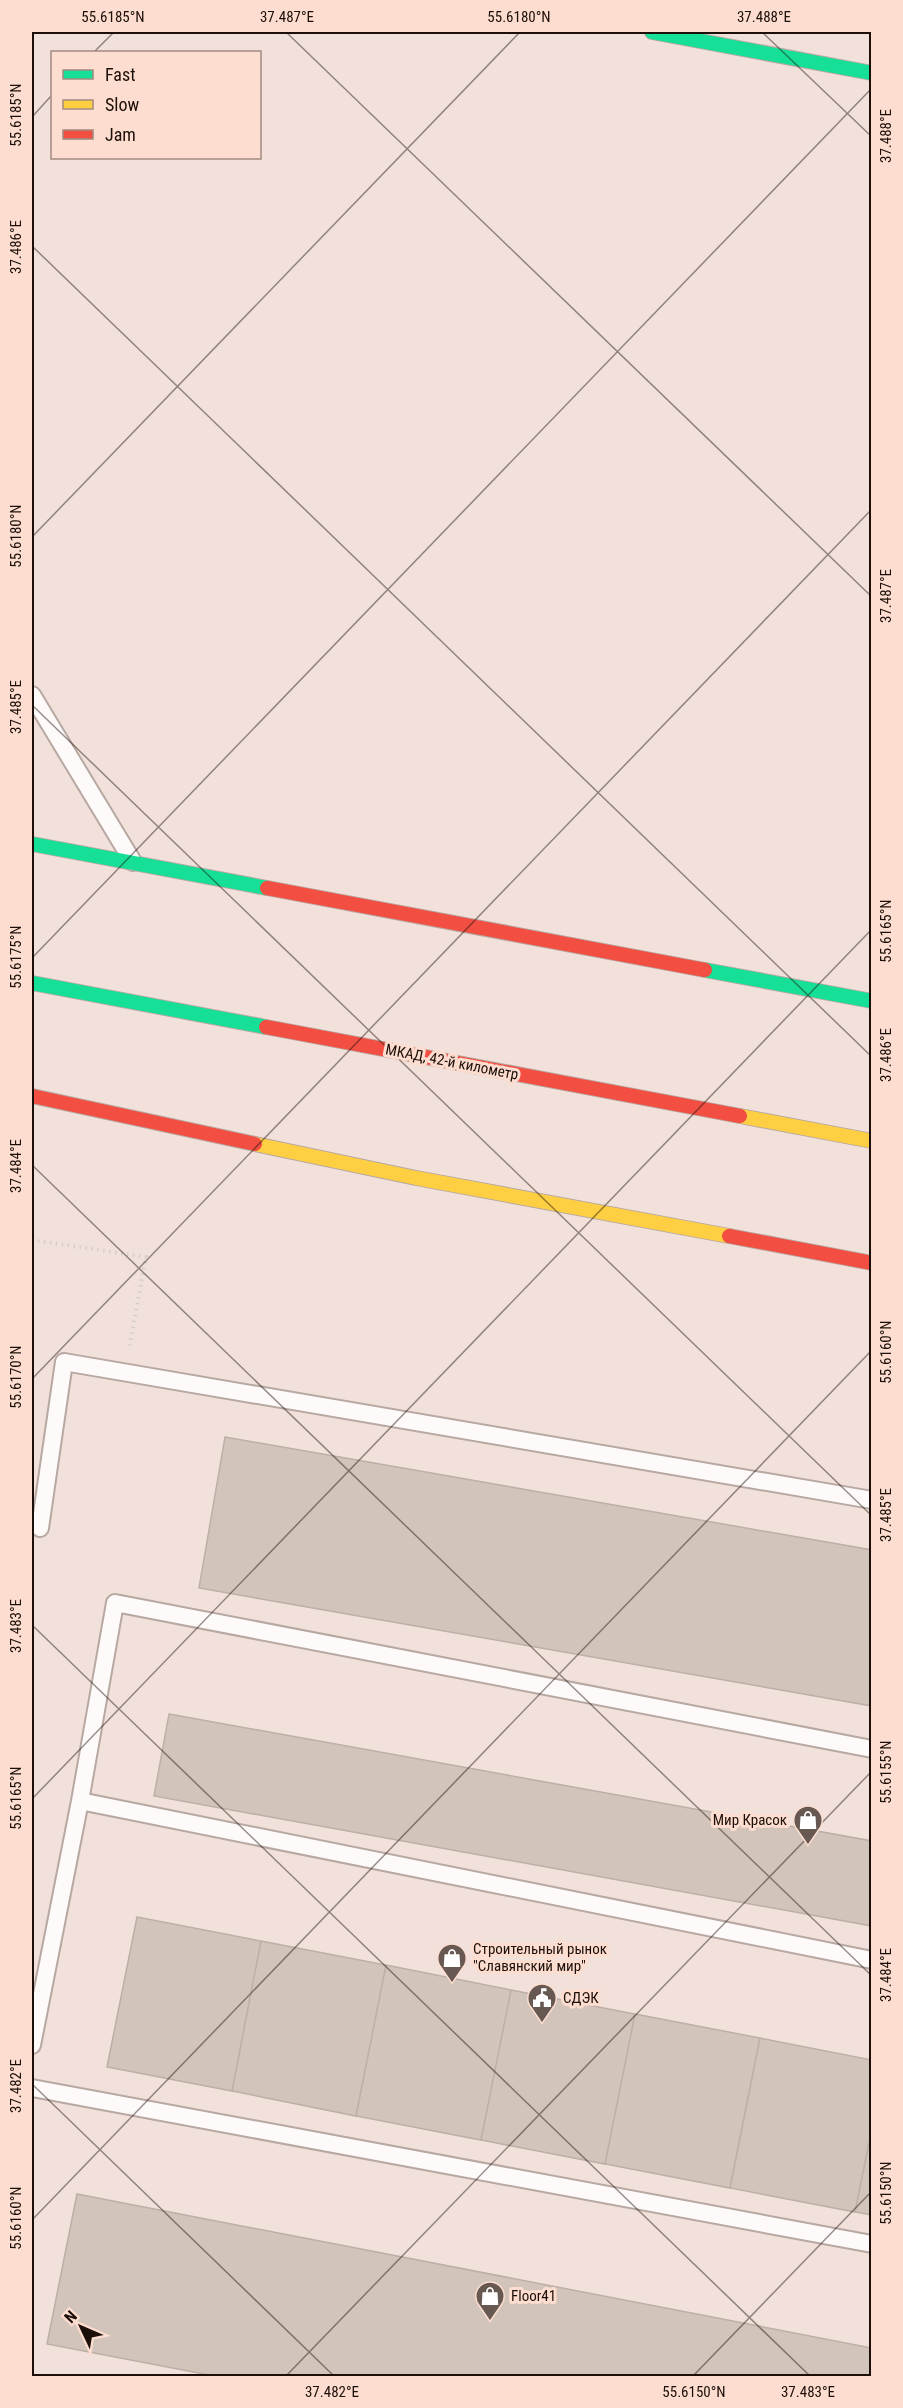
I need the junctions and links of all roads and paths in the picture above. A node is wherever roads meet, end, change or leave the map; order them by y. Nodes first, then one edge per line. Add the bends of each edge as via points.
1 (652, 32) edge
2 (872, 73) edge
3 (32, 695) edge
4 (32, 844) edge
5 (133, 863) junction
6 (32, 983) edge
7 (872, 1002) edge
8 (32, 1096) edge
9 (872, 1141) edge
10 (32, 1240) edge
11 (872, 1263) edge
12 (125, 1372) junction
13 (872, 1500) edge
14 (40, 1528) dead end
15 (872, 1749) edge
16 (80, 1801) junction
17 (872, 1960) edge
18 (32, 2045) edge
19 (32, 2088) edge
20 (872, 2244) edge

1 - 2 main road
3 - 5 lane
4 - 5 main road
5 - 7 main road
6 - 9 main road, МКАД, 42-й километр
8 - 11 main road via 416,1178
10 - 12 path via 146,1257
12 - 13 lane
12 - 14 lane via 64,1362
15 - 16 lane via 115,1603
16 - 17 lane
16 - 18 lane
19 - 20 lane

